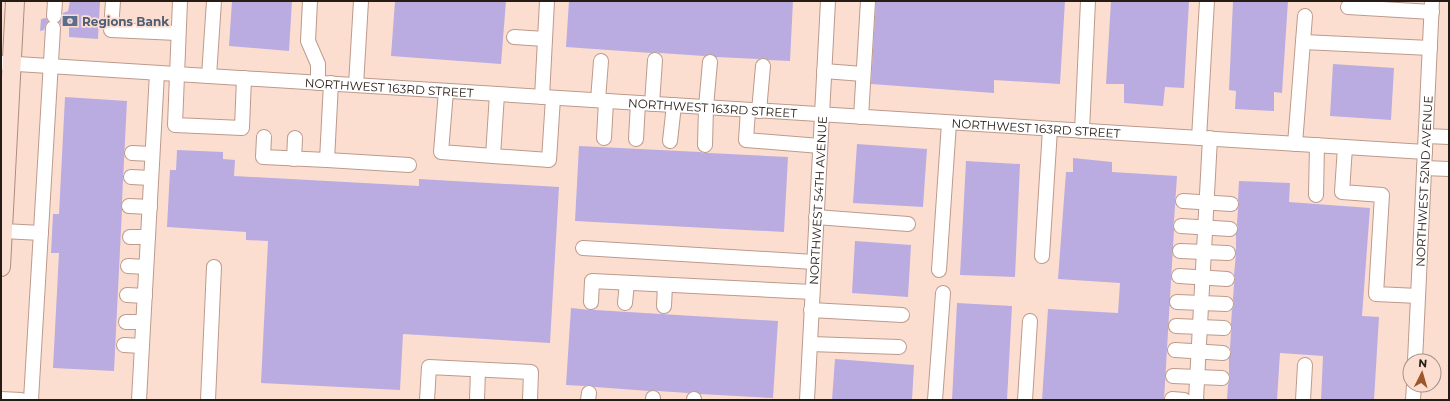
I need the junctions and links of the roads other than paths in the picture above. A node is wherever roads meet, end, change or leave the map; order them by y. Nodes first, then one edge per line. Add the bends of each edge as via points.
1 (15, 1) edge
2 (55, 1) edge
3 (113, 1) edge
4 (180, 1) edge
5 (214, 1) edge
6 (310, 1) edge
7 (361, 1) edge
8 (547, 1) edge
9 (828, 1) edge
10 (868, 1) edge
11 (1088, 1) edge
12 (1207, 1) edge
13 (1348, 7) dead end
14 (1432, 7) edge
15 (1305, 16) dead end
16 (178, 33) junction
17 (514, 37) dead end
18 (545, 39) junction
19 (1303, 42) junction
20 (1430, 48) junction
21 (655, 60) dead end
22 (601, 61) dead end
23 (710, 62) dead end
24 (6, 63) edge
25 (51, 66) junction
26 (763, 66) dead end
27 (824, 71) junction
28 (157, 73) junction
29 (177, 74) junction
30 (863, 74) junction
31 (209, 76) junction
32 (244, 78) junction
33 (325, 83) junction
34 (356, 85) junction
35 (446, 91) junction
36 (497, 94) junction
37 (548, 97) junction
38 (602, 101) junction
39 (645, 104) junction
40 (674, 105) junction
41 (706, 107) junction
42 (754, 110) junction
43 (822, 115) junction
44 (861, 117) junction
45 (950, 122) junction
46 (1050, 129) junction
47 (1082, 131) junction
48 (1426, 136) junction
49 (264, 137) dead end
50 (1449, 137) edge
51 (295, 138) dead end
52 (604, 138) dead end
53 (1204, 138) junction
54 (636, 139) dead end
55 (670, 141) dead end
56 (1295, 144) junction
57 (706, 145) dead end
58 (1317, 145) junction
59 (820, 146) junction
60 (1345, 147) junction
61 (1425, 152) junction
62 (132, 153) dead end
63 (152, 154) junction
64 (493, 156) junction
65 (294, 159) junction
66 (326, 160) junction
67 (409, 165) dead end
68 (1424, 168) junction
69 (1449, 169) edge
70 (131, 177) dead end
71 (151, 178) junction
72 (1316, 195) dead end
73 (1183, 201) dead end
74 (1206, 202) junction
75 (1231, 204) dead end
76 (129, 206) dead end
77 (150, 207) junction
78 (816, 217) junction
79 (908, 224) dead end
80 (1181, 226) dead end
81 (1205, 228) junction
82 (1230, 229) dead end
83 (3, 231) junction
84 (41, 233) junction
85 (130, 237) dead end
86 (148, 238) junction
87 (583, 248) dead end
88 (1180, 251) dead end
89 (1204, 252) junction
90 (1228, 253) dead end
91 (1042, 256) dead end
92 (814, 262) junction
93 (128, 266) dead end
94 (146, 267) junction
95 (214, 267) dead end
96 (1, 268) edge
97 (939, 270) dead end
98 (1178, 276) dead end
99 (1202, 278) junction
100 (1227, 279) dead end
101 (627, 283) junction
102 (665, 285) junction
103 (812, 292) junction
104 (943, 293) dead end
105 (127, 295) dead end
106 (145, 296) junction
107 (1418, 296) junction
108 (591, 302) dead end
109 (1177, 302) dead end
110 (625, 303) dead end
111 (1201, 303) junction
112 (1226, 304) dead end
113 (664, 306) dead end
114 (811, 310) junction
115 (902, 314) dead end
116 (1030, 321) dead end
117 (126, 322) dead end
118 (143, 322) junction
119 (1176, 326) dead end
120 (1200, 327) junction
121 (1224, 328) dead end
122 (810, 344) junction
123 (124, 345) dead end
124 (142, 346) junction
125 (899, 347) dead end
126 (1175, 350) dead end
127 (1198, 352) junction
128 (1223, 353) dead end
129 (1415, 353) edge
130 (1305, 365) dead end
131 (478, 370) junction
132 (1173, 376) dead end
133 (1197, 377) junction
134 (1222, 378) dead end
135 (1, 399) edge
136 (20, 400) edge
137 (31, 400) edge
138 (139, 400) edge
139 (208, 400) edge
140 (427, 400) edge
141 (477, 400) edge
142 (530, 400) edge
143 (806, 400) edge
144 (935, 400) edge
145 (1025, 400) edge
146 (1196, 400) edge
147 (1303, 400) edge

1 - 24 main road
2 - 25 street
3 - 16 street via 111,30
4 - 16 street
5 - 31 street
6 - 33 street via 308,41
7 - 34 street
8 - 18 street
9 - 27 street, NORTHWEST 54TH AVENUE
10 - 30 street
11 - 47 street
12 - 53 street
13 - 14 street
14 - 20 street, NORTHWEST 52ND AVENUE
15 - 19 street
16 - 29 street
17 - 18 street
18 - 37 street
19 - 20 street
19 - 56 street
20 - 48 street, NORTHWEST 52ND AVENUE
21 - 39 street
22 - 38 street
23 - 41 street
24 - 25 street, NORTHWEST 163RD STREET
24 - 83 main road
25 - 28 street, NORTHWEST 163RD STREET
25 - 84 street
26 - 42 street
27 - 30 street
27 - 43 street, NORTHWEST 54TH AVENUE
28 - 29 street, NORTHWEST 163RD STREET
28 - 63 street
29 - 31 street, NORTHWEST 163RD STREET
29 - 32 street via 175,125 242,128
30 - 44 street
31 - 32 street, NORTHWEST 163RD STREET
32 - 33 street, NORTHWEST 163RD STREET
33 - 34 street, NORTHWEST 163RD STREET
33 - 66 street
34 - 35 street, NORTHWEST 163RD STREET
35 - 36 street, NORTHWEST 163RD STREET
35 - 64 street via 441,152
36 - 37 street, NORTHWEST 163RD STREET
36 - 64 street
37 - 38 street, NORTHWEST 163RD STREET
37 - 64 street via 549,160
38 - 39 street, NORTHWEST 163RD STREET
38 - 52 street
39 - 40 street, NORTHWEST 163RD STREET
39 - 54 street
40 - 41 street, NORTHWEST 163RD STREET
40 - 55 street
41 - 42 street, NORTHWEST 163RD STREET
41 - 57 street
42 - 43 street, NORTHWEST 163RD STREET
42 - 59 street via 746,140
43 - 44 street, NORTHWEST 163RD STREET
43 - 59 street, NORTHWEST 54TH AVENUE
44 - 45 street, NORTHWEST 163RD STREET
45 - 46 street, NORTHWEST 163RD STREET
45 - 97 street
46 - 47 street, NORTHWEST 163RD STREET
46 - 91 street
47 - 53 street, NORTHWEST 163RD STREET
48 - 50 street
48 - 61 street, NORTHWEST 52ND AVENUE
49 - 65 street via 263,157
51 - 65 street
53 - 56 street, NORTHWEST 163RD STREET
53 - 74 street
56 - 58 street, NORTHWEST 163RD STREET
58 - 60 street, NORTHWEST 163RD STREET
58 - 72 street
59 - 78 street, NORTHWEST 54TH AVENUE
60 - 61 street, NORTHWEST 163RD STREET
60 - 107 street via 1342,192 1382,194 1376,294
61 - 68 street, NORTHWEST 52ND AVENUE
62 - 63 street
63 - 71 street
65 - 66 street
66 - 67 street
68 - 69 street
68 - 107 street, NORTHWEST 52ND AVENUE
70 - 71 street
71 - 77 street
73 - 74 street
74 - 75 street
74 - 81 street
76 - 77 street
77 - 86 street
78 - 79 street
78 - 92 street, NORTHWEST 54TH AVENUE
80 - 81 street
81 - 82 street
81 - 89 street
83 - 84 street
83 - 96 main road
84 - 137 street
85 - 86 street
86 - 94 street
87 - 92 street
88 - 89 street
89 - 90 street
89 - 99 street
92 - 103 street, NORTHWEST 54TH AVENUE
93 - 94 street
94 - 106 street
95 - 139 street
98 - 99 street
99 - 100 street
99 - 111 street
101 - 102 street
101 - 108 street via 592,281
101 - 110 street
102 - 103 street
102 - 113 street
103 - 114 street, NORTHWEST 54TH AVENUE
104 - 144 street
105 - 106 street
106 - 118 street
107 - 129 street, NORTHWEST 52ND AVENUE
109 - 111 street
111 - 112 street
111 - 120 street
114 - 115 street
114 - 122 street, NORTHWEST 54TH AVENUE
116 - 145 street
117 - 118 street
118 - 124 street
119 - 120 street
120 - 121 street
120 - 127 street
122 - 125 street
122 - 143 street, NORTHWEST 54TH AVENUE
123 - 124 street
124 - 138 street
126 - 127 street
127 - 128 street
127 - 133 street
130 - 147 street
131 - 140 street via 429,367
131 - 141 street
131 - 142 street via 531,372
132 - 133 street
133 - 134 street
133 - 146 street
135 - 136 street

